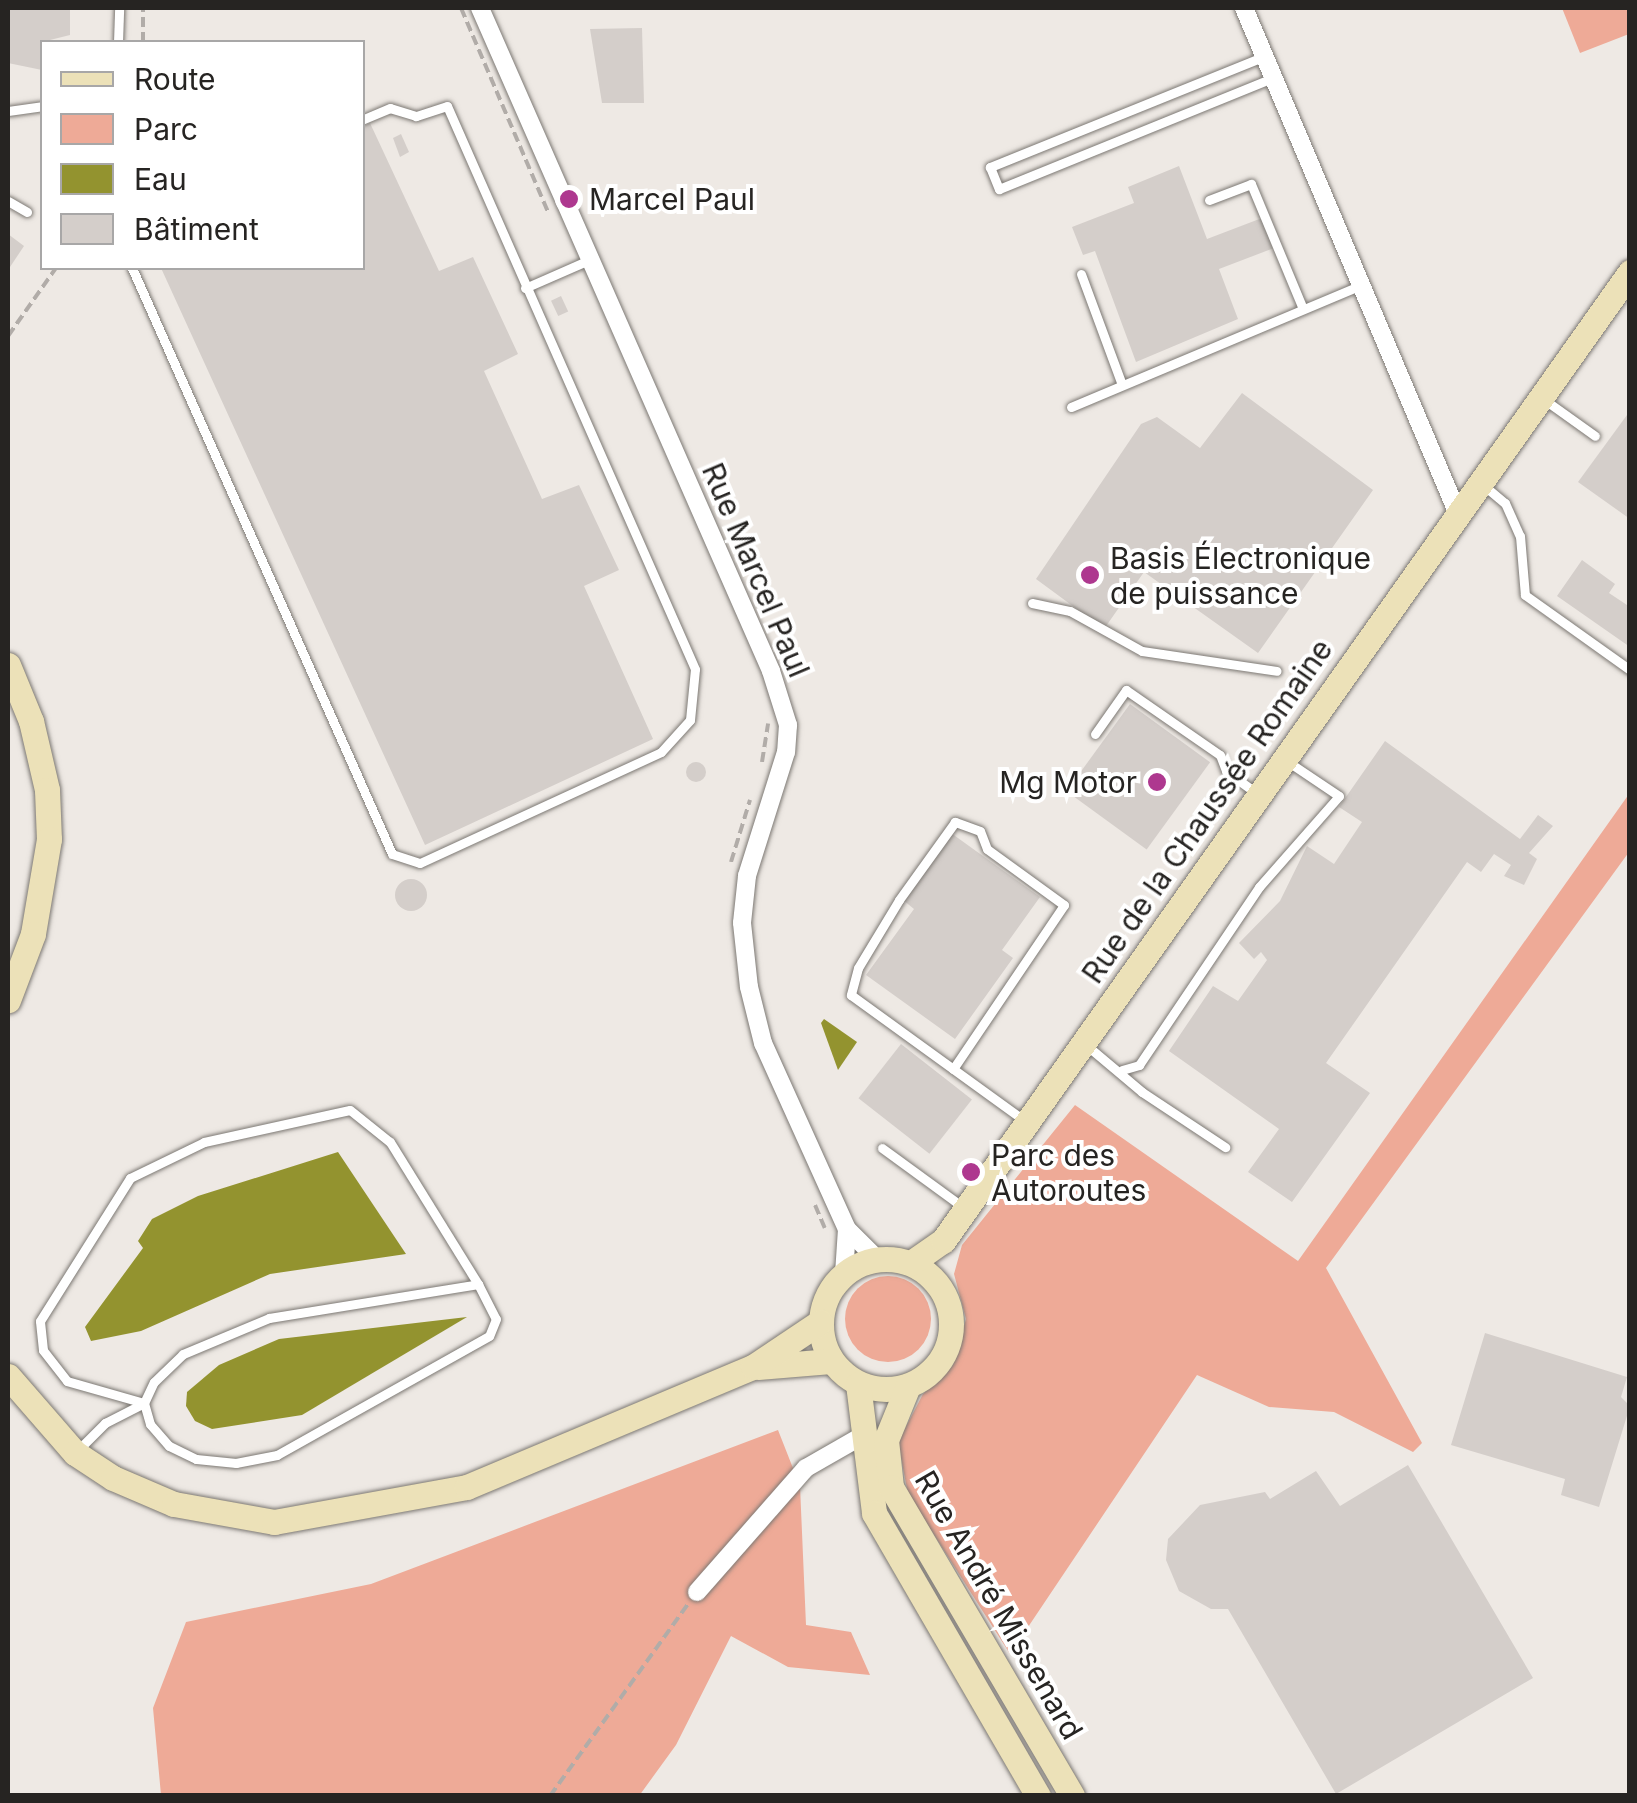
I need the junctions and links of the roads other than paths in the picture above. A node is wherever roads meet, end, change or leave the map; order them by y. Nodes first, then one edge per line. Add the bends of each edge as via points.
1 (118, 8) edge
2 (480, 8) edge
3 (1244, 8) edge
4 (118, 40) edge
5 (1264, 56) junction
6 (1274, 78) junction
7 (40, 106) edge
8 (8, 111) edge
9 (365, 119) edge
10 (1208, 200) dead end
11 (8, 201) edge
12 (27, 212) dead end
13 (591, 259) junction
14 (133, 270) edge
15 (1630, 272) edge
16 (1081, 274) dead end
17 (1359, 286) junction
18 (525, 288) junction
19 (1303, 310) junction
20 (1122, 386) junction
21 (1540, 397) junction
22 (1071, 406) dead end
23 (1595, 436) dead end
24 (1480, 482) junction
25 (1458, 514) junction
26 (1032, 603) dead end
27 (8, 664) edge
28 (1630, 670) edge
29 (1277, 671) dead end
30 (1095, 734) dead end
31 (1284, 758) junction
32 (1258, 795) junction
33 (8, 1000) edge
34 (1083, 1043) junction
35 (954, 1069) junction
36 (1122, 1070) junction
37 (1027, 1122) junction
38 (1225, 1146) dead end
39 (882, 1148) dead end
40 (966, 1209) junction
41 (846, 1228) junction
42 (943, 1241) junction
43 (877, 1259) junction
44 (911, 1264) junction
45 (844, 1274) junction
46 (478, 1284) junction
47 (940, 1287) junction
48 (820, 1322) junction
49 (831, 1360) junction
50 (753, 1368) junction
51 (8, 1376) edge
52 (858, 1384) junction
53 (908, 1386) junction
54 (144, 1403) junction
55 (868, 1433) junction
56 (76, 1453) junction
57 (920, 1539) junction
58 (894, 1554) junction
59 (697, 1592) road end
60 (1038, 1796) edge
61 (1072, 1796) edge

1 - 4 lane
2 - 13 street, Rue Marcel Paul
3 - 5 street
5 - 6 street
5 - 6 lane via 990,167 999,188
6 - 17 street
7 - 8 lane
9 - 18 lane via 390,108 416,116 448,106
10 - 19 lane via 1250,184
11 - 12 lane
13 - 18 lane
13 - 41 street, Rue Marcel Paul via 771,670 788,725 786,752 747,876 742,923 749,987 763,1042
14 - 18 lane via 384,838 405,864 420,864 661,752 690,720 694,670
15 - 21 street, Rue de la Chaussée Romaine
16 - 20 lane
17 - 19 lane
17 - 25 street
19 - 20 lane
20 - 22 lane
21 - 23 lane
21 - 24 street, Rue de la Chaussée Romaine
24 - 25 street, Rue de la Chaussée Romaine
24 - 28 lane via 1505,503 1520,536 1526,596
25 - 31 street, Rue de la Chaussée Romaine
26 - 29 lane via 1070,610 1142,652
27 - 33 street via 31,721 47,790 48,839 32,934
30 - 32 lane via 1126,690 1220,754 1226,771
31 - 32 street, Rue de la Chaussée Romaine
31 - 36 lane via 1340,796 1258,887 1139,1065
32 - 34 street, Rue de la Chaussée Romaine
34 - 36 lane
34 - 37 street, Rue de la Chaussée Romaine
35 - 35 lane via 851,995 858,968 955,822 980,831 987,849 1064,906
35 - 37 lane
36 - 38 lane via 1142,1092
37 - 40 street, Rue de la Chaussée Romaine
39 - 40 lane
40 - 42 street, Rue de la Chaussée Romaine
41 - 43 street, Rue Marcel Paul
41 - 45 street, Rue Marcel Paul
42 - 44 street, Rue de la Chaussée Romaine
42 - 47 street
43 - 44 street
43 - 45 street
44 - 47 street
45 - 48 street
46 - 54 lane via 269,1318 183,1354 154,1382
46 - 54 lane via 496,1319 489,1336 277,1455 236,1463 196,1459 170,1446 150,1424
46 - 54 lane via 390,1142 350,1110 204,1142 130,1178 40,1321 43,1350 67,1381
47 - 53 street via 950,1314 948,1344 926,1376
48 - 49 street
48 - 50 street
49 - 50 street
49 - 52 street
50 - 56 street via 467,1487 318,1519 274,1522 201,1511 148,1494
51 - 56 street
52 - 53 street
52 - 55 street, Rue André Missenard
53 - 57 street, Rue André Missenard via 886,1440 886,1467
54 - 56 lane via 105,1423
55 - 58 street, Rue André Missenard via 874,1513
55 - 59 street via 806,1468
57 - 58 street
57 - 61 street, Rue André Missenard
58 - 60 street, Rue André Missenard

